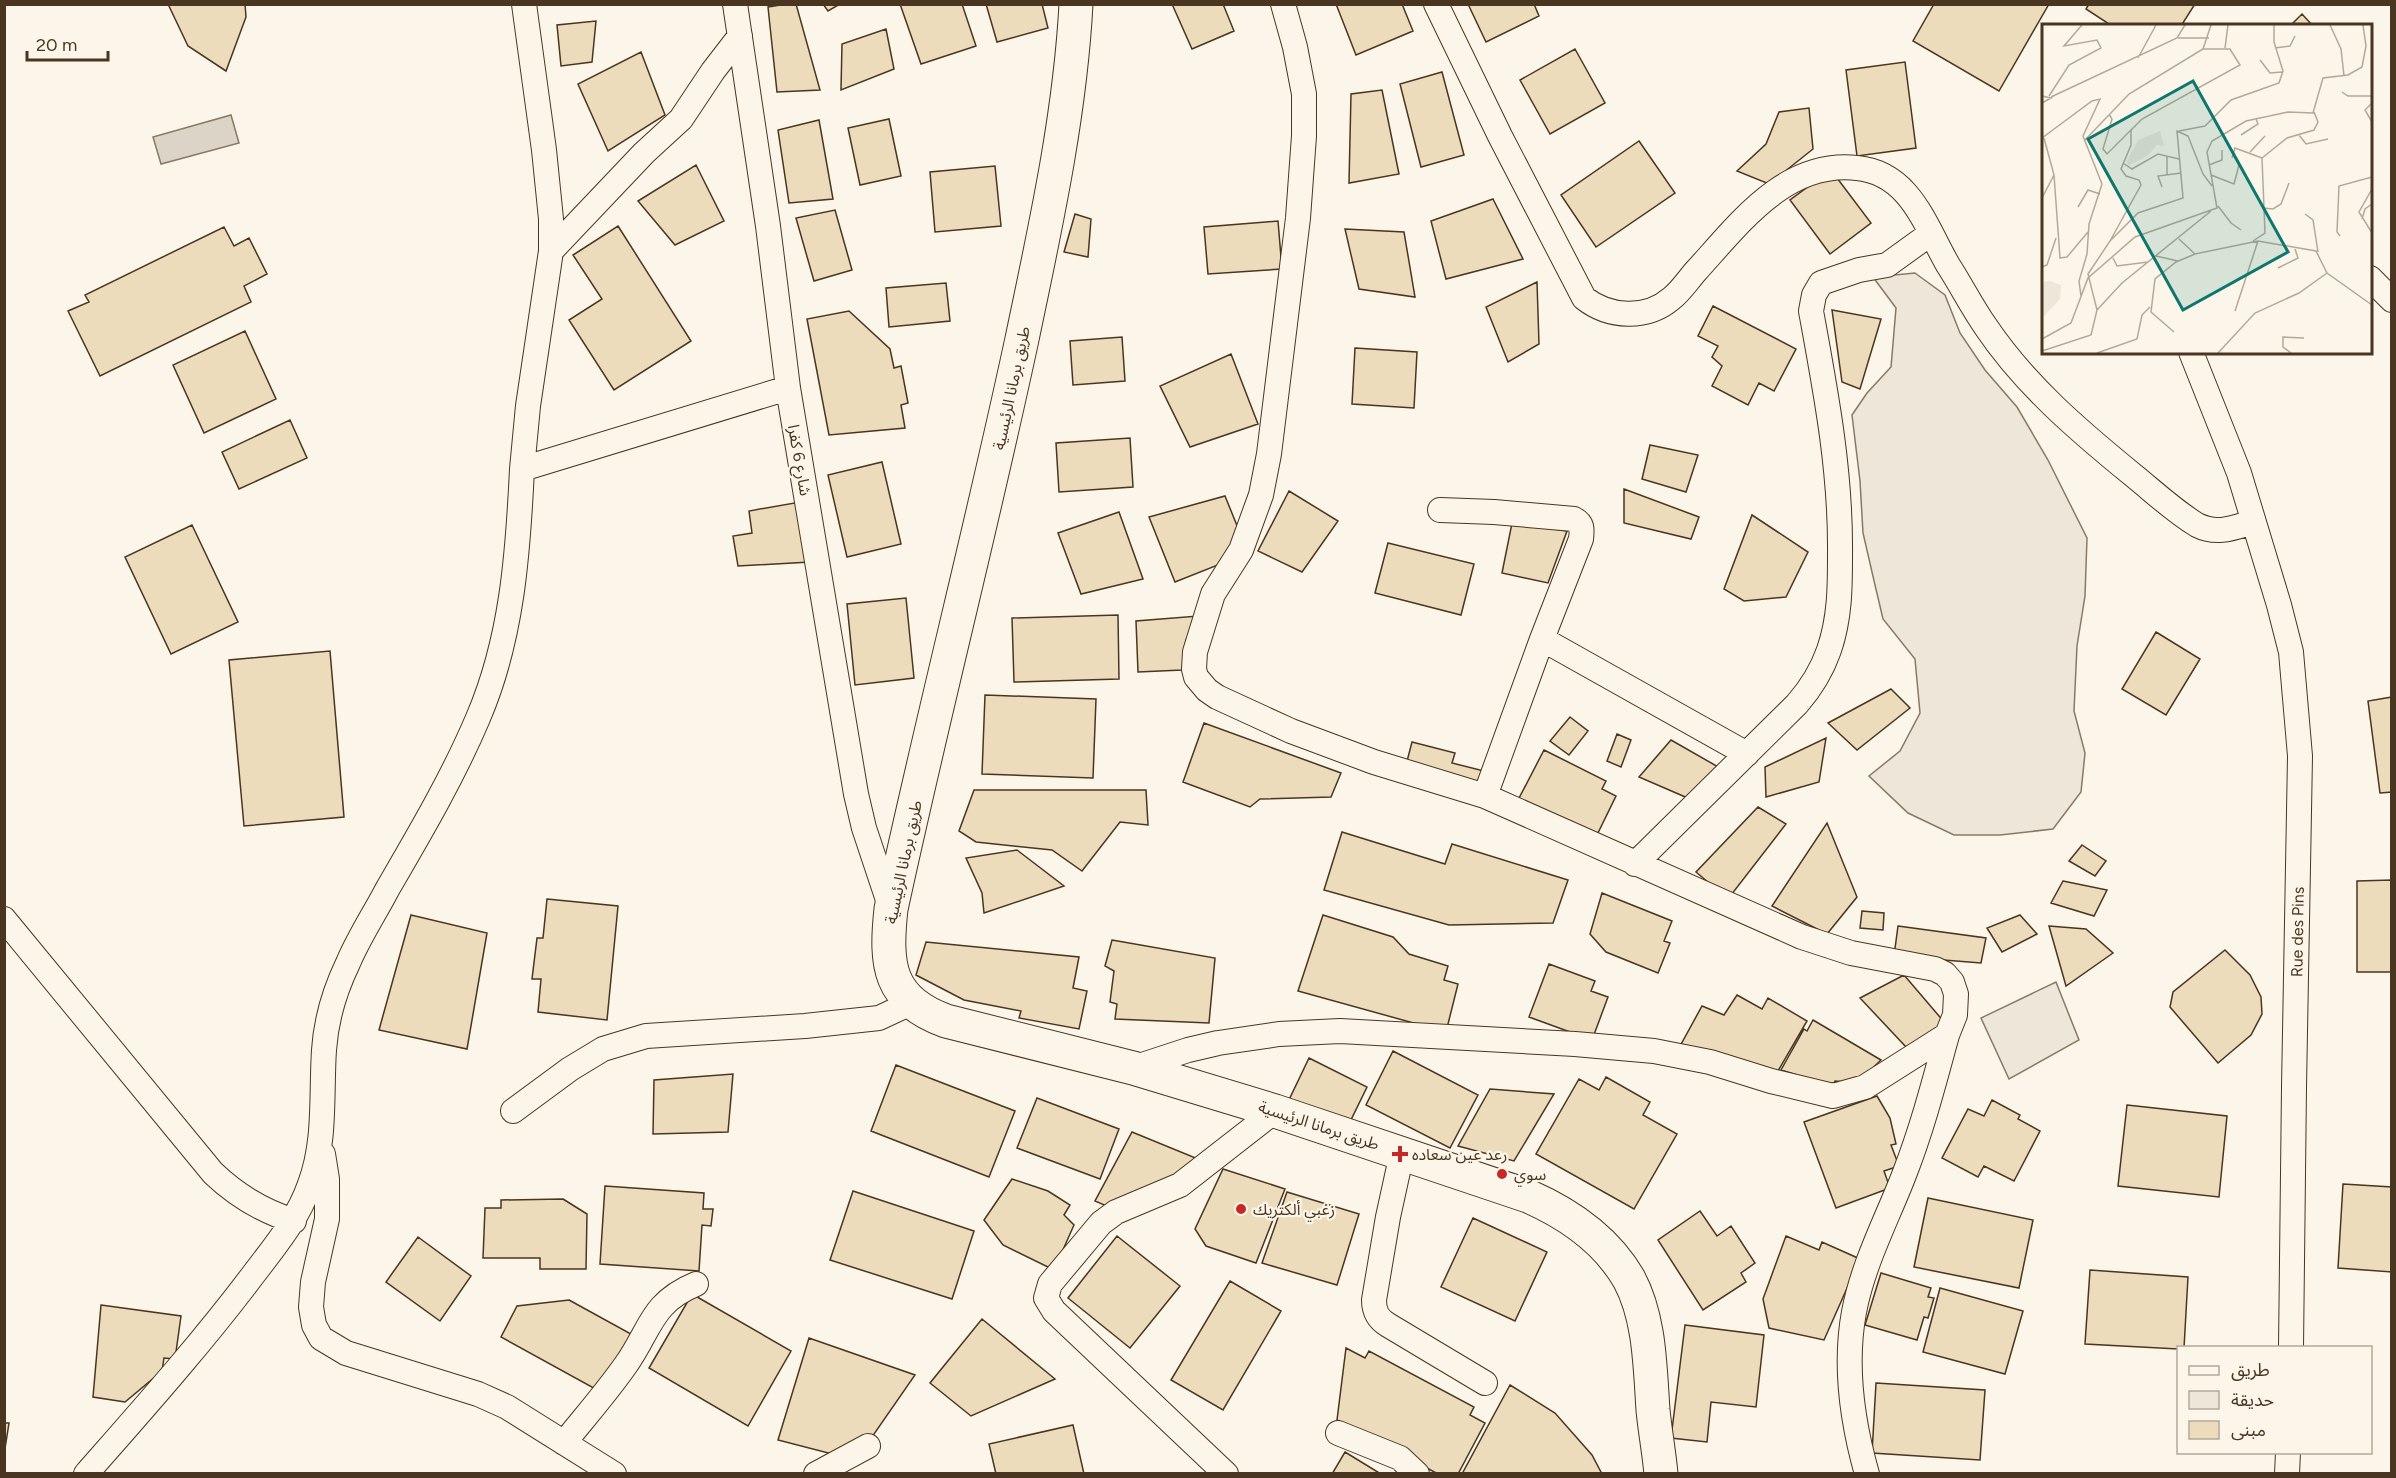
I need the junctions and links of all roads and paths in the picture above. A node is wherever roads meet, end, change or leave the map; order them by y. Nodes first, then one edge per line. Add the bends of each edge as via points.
1 (524, 4) edge
2 (735, 4) edge
3 (1076, 4) edge
4 (1282, 4) edge
5 (1436, 4) edge
6 (740, 36) junction
7 (1930, 234) junction
8 (551, 251) junction
9 (2372, 280) edge
10 (2391, 300) edge
11 (2192, 354) edge
12 (788, 388) junction
13 (522, 469) junction
14 (1440, 510) dead end
15 (2253, 522) junction
16 (1542, 639) junction
17 (1747, 754) junction
18 (1485, 796) junction
19 (1635, 864) junction
20 (891, 909) junction
21 (4, 919) edge
22 (911, 1003) junction
23 (1947, 1035) junction
24 (1133, 1068) junction
25 (513, 1111) dead end
26 (1275, 1111) junction
27 (321, 1142) junction
28 (1402, 1153) junction
29 (294, 1221) junction
30 (696, 1284) dead end
31 (2291, 1346) edge
32 (1485, 1383) dead end
33 (1338, 1433) dead end
34 (564, 1443) junction
35 (868, 1446) dead end
36 (2288, 1454) edge
37 (86, 1473) edge
38 (614, 1473) edge
39 (816, 1473) edge
40 (1226, 1473) edge
41 (1417, 1473) edge
42 (1661, 1473) edge
43 (1867, 1473) edge
44 (2287, 1473) edge

1 - 8 street via 544,150
2 - 6 street, شارع 6 كفرا
3 - 20 main road, طريق برمانا الرئيسية via 1074,45 1049,208
4 - 18 street via 1304,94 1304,136 1298,218 1269,454 1261,495 1241,550 1213,594 1195,652 1194,669 1200,684 1217,697 1291,731 1374,762
5 - 7 street via 1584,298 1602,310 1636,314 1655,309 1672,298 1740,222 1779,188 1806,173 1835,166 1884,174 1918,207
6 - 8 street via 681,119
6 - 12 street, شارع 6 كفرا
7 - 15 street via 1986,328 2034,387 2084,434 2197,525 2221,531
7 - 17 street via 1887,265 1821,283 1814,295 1811,311 1840,501 1838,616 1829,652 1809,690
8 - 13 street
9 - 10 street
11 - 15 street, Rue des Pins via 2234,459
12 - 13 street
12 - 20 street, شارع 6 كفرا via 856,794
13 - 27 street via 516,572 498,664 479,717 348,963 337,991 324,1047
14 - 16 street via 1580,522 1581,539
15 - 31 street, Rue des Pins via 2291,652 2300,756
16 - 17 street
16 - 18 street
17 - 19 street
18 - 19 street
19 - 23 street via 1829,946 1924,965 1945,974 1952,982 1957,1004
20 - 22 main road, طريق برمانا الرئيسية via 891,973
21 - 29 street via 213,1173 256,1206
22 - 24 main road, طريق برمانا الرئيسية via 946,1021
22 - 25 street via 879,1018 646,1036 603,1049
23 - 24 street via 1865,1087 1833,1096 1654,1051 1340,1031 1278,1034 1218,1043
23 - 43 street via 1928,1107 1854,1310 1849,1391
24 - 26 main road, طريق برمانا الرئيسية
26 - 28 main road, طريق برمانا الرئيسية
26 - 40 street via 1180,1185 1116,1212 1101,1223 1050,1284 1046,1298 1054,1311
27 - 29 street
27 - 34 street via 327,1179 327,1219 310,1307 321,1338 346,1353 478,1394 532,1421
28 - 32 street via 1374,1300 1376,1312 1388,1325
28 - 42 main road, طريق برمانا الرئيسية via 1528,1196 1585,1228 1601,1242 1629,1280 1638,1300 1645,1327
29 - 37 street via 220,1320
30 - 34 street via 667,1301 652,1318 626,1365
33 - 41 street via 1400,1458
34 - 38 street
35 - 39 street
36 - 44 street

